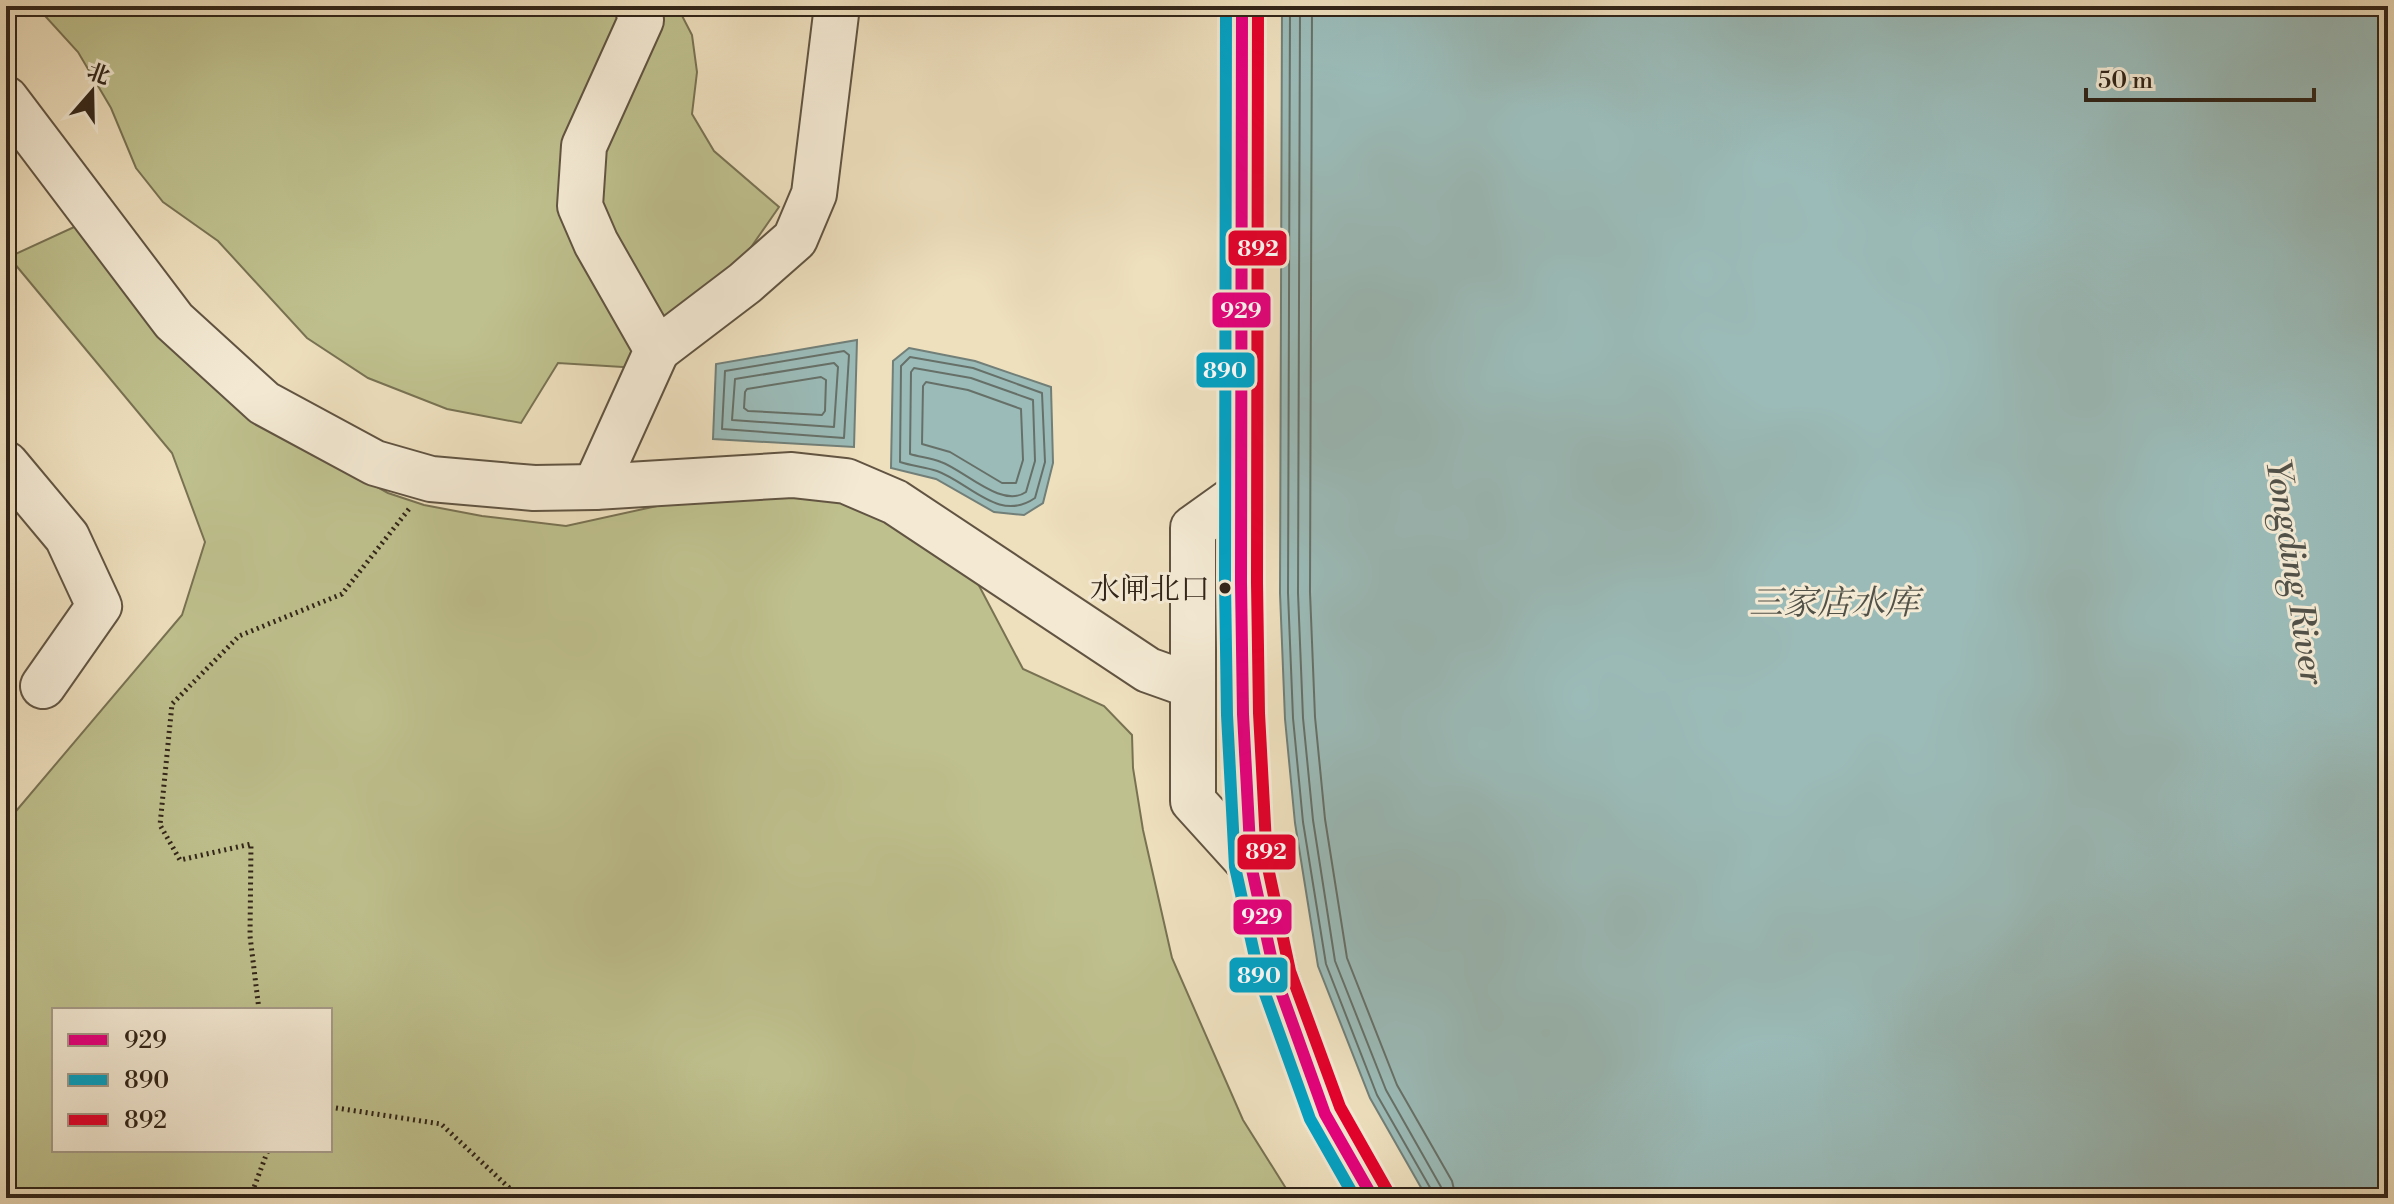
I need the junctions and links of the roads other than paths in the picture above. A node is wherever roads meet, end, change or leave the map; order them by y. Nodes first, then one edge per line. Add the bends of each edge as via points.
1 (637, 6) edge
2 (837, 6) edge
3 (1242, 6) edge
4 (6, 99) edge
5 (657, 350) junction
6 (6, 464) edge
7 (595, 487) junction
8 (1242, 493) junction
9 (43, 686) dead end
10 (1193, 686) junction
11 (1251, 865) junction
12 (1373, 1198) edge

1 - 5 street via 641,20 584,146 580,206
2 - 5 street via 814,194 795,239
3 - 8 main road
4 - 7 street via 174,321 264,403 375,463 431,479
5 - 7 street
6 - 9 street via 67,537 99,606
7 - 10 street via 792,475 846,481 895,502 1148,670
8 - 10 street via 1193,528
8 - 11 main road via 1243,714
10 - 11 street via 1193,801
11 - 12 main road via 1275,975 1325,1114

